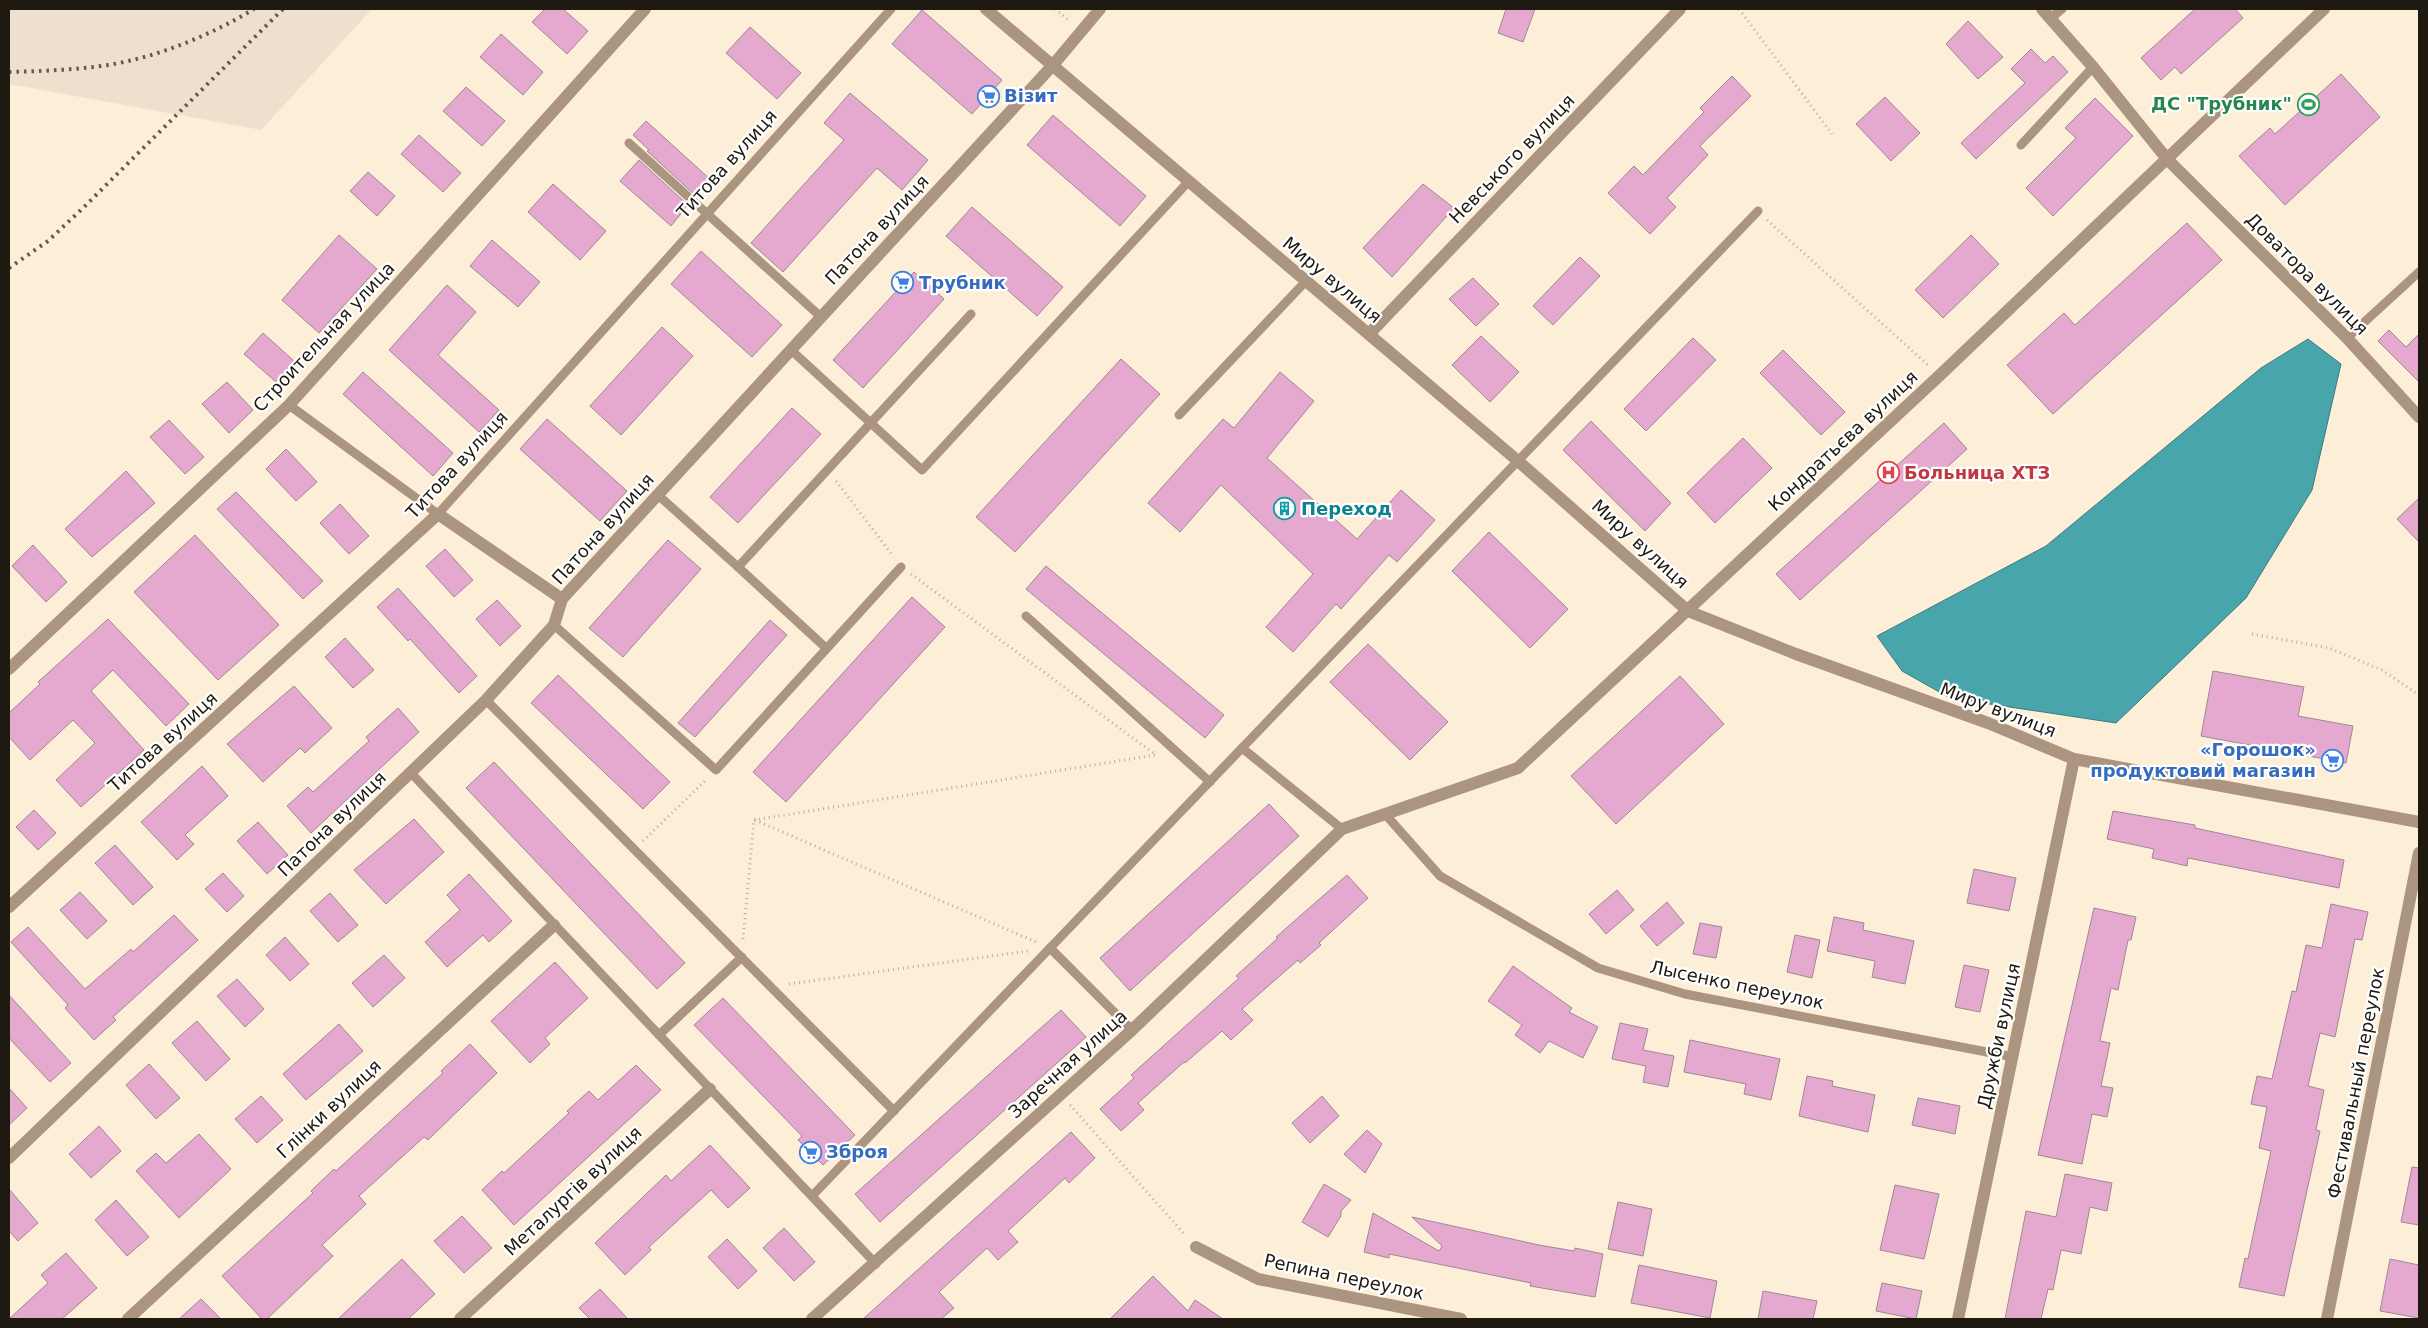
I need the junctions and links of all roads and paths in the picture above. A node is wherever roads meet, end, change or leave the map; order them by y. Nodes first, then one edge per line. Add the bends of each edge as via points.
1 (644, 9) edge
2 (892, 9) edge
3 (986, 9) edge
4 (1055, 9) edge
5 (1100, 9) edge
6 (1680, 9) edge
7 (1739, 9) edge
8 (2042, 9) edge
9 (2062, 9) edge
10 (2324, 9) edge
11 (1061, 14) dead end
12 (2051, 18) junction
13 (1052, 65) junction
14 (2093, 67) junction
15 (1832, 134) dead end
16 (629, 143) dead end
17 (2021, 145) dead end
18 (2167, 159) junction
19 (1189, 181) junction
20 (1758, 211) joint
21 (707, 213) junction
22 (2419, 272) edge
23 (1306, 281) junction
24 (971, 314) dead end
25 (821, 317) junction
26 (1370, 333) junction
27 (2346, 338) junction
28 (791, 350) junction
29 (1939, 376) junction
30 (289, 405) junction
31 (1179, 415) dead end
32 (2419, 417) edge
33 (871, 423) junction
34 (1518, 460) junction
35 (828, 470) junction
36 (658, 494) junction
37 (438, 514) junction
38 (901, 567) junction
39 (738, 568) junction
40 (562, 599) junction
41 (1688, 610) junction
42 (1026, 616) dead end
43 (554, 625) junction
44 (2252, 634) dead end
45 (826, 648) junction
46 (9, 669) edge
47 (2419, 695) edge
48 (486, 700) junction
49 (1242, 748) junction
50 (2074, 759) junction
51 (716, 770) junction
52 (411, 773) junction
53 (1210, 782) junction
54 (1385, 814) junction
55 (754, 820) junction
56 (2419, 822) edge
57 (1342, 829) junction
58 (635, 849) junction
59 (2419, 853) edge
60 (9, 907) edge
61 (554, 925) junction
62 (1050, 948) junction
63 (742, 957) junction
64 (771, 986) junction
65 (1132, 1030) junction
66 (659, 1035) junction
67 (2013, 1057) junction
68 (710, 1089) junction
69 (1061, 1095) junction
70 (894, 1111) junction
71 (9, 1158) edge
72 (812, 1196) junction
73 (1196, 1247) joint
74 (876, 1264) junction
75 (128, 1319) edge
76 (460, 1319) edge
77 (812, 1319) edge
78 (1461, 1319) edge
79 (1958, 1319) edge
80 (2327, 1319) edge

1 - 30 street, Строительная улица
2 - 21 lane, Титова вулиця
3 - 13 street, Миру вулиця
4 - 11 path
5 - 13 street, Патона вулиця
6 - 26 street, Невського вулиця
7 - 15 path
8 - 12 street
9 - 12 lane
10 - 18 street, Кондратьєва вулиця
12 - 14 street
13 - 19 street, Миру вулиця
13 - 25 street, Патона вулиця
14 - 17 lane
14 - 18 street
16 - 21 lane
18 - 27 street, Доватора вулиця
18 - 29 street, Кондратьєва вулиця
19 - 23 street, Миру вулиця
19 - 33 lane via 922,470
20 - 29 path
20 - 34 lane
21 - 25 lane
21 - 37 lane, Титова вулиця
22 - 27 lane
23 - 26 street, Миру вулиця
23 - 31 lane
24 - 33 lane
25 - 28 street, Патона вулиця
26 - 34 street, Миру вулиця
27 - 32 street, Доватора вулиця
28 - 33 lane
28 - 36 street, Патона вулиця
29 - 41 street, Кондратьєва вулиця
30 - 37 lane
30 - 46 street, Строительная улица
33 - 35 lane
34 - 41 street, Миру вулиця
34 - 49 lane
35 - 38 path
35 - 39 lane
36 - 39 lane
36 - 40 street, Патона вулиця
37 - 40 street
37 - 60 street, Титова вулиця
38 - 45 lane
38 - 55 path via 1156,755
39 - 45 lane
40 - 43 street, Патона вулиця
41 - 50 street, Миру вулиця via 1796,654 1988,723
41 - 54 street, Кондратьєва вулиця via 1518,768
42 - 53 lane
43 - 48 street, Патона вулиця
43 - 51 lane
44 - 47 path via 2329,648 2382,670
45 - 51 lane
48 - 52 street, Патона вулиця
48 - 58 lane
49 - 53 lane
49 - 57 lane
50 - 56 street, Миру вулиця
50 - 67 street, Дружби вулиця
51 - 58 path
52 - 61 lane
52 - 71 street, Патона вулиця
53 - 62 lane
54 - 57 street, Кондратьєва вулиця
54 - 67 lane, Лысенко переулок via 1440,876 1598,968 1684,994
55 - 62 path
55 - 63 path
57 - 65 street, Заречная улица
58 - 63 lane
59 - 80 street, Фестивальный переулок
61 - 66 lane
61 - 75 street, Глінки вулиця
62 - 64 path
62 - 65 lane
62 - 70 lane
63 - 64 lane
63 - 66 lane
64 - 70 lane
65 - 69 street, Заречная улица
66 - 68 lane
67 - 79 street, Дружби вулиця
68 - 72 lane
68 - 76 street, Металургів вулиця
69 - 73 path
69 - 74 street, Заречная улица
70 - 72 lane
72 - 74 lane
73 - 78 street, Репина переулок via 1258,1279
74 - 77 street, Заречная улица

